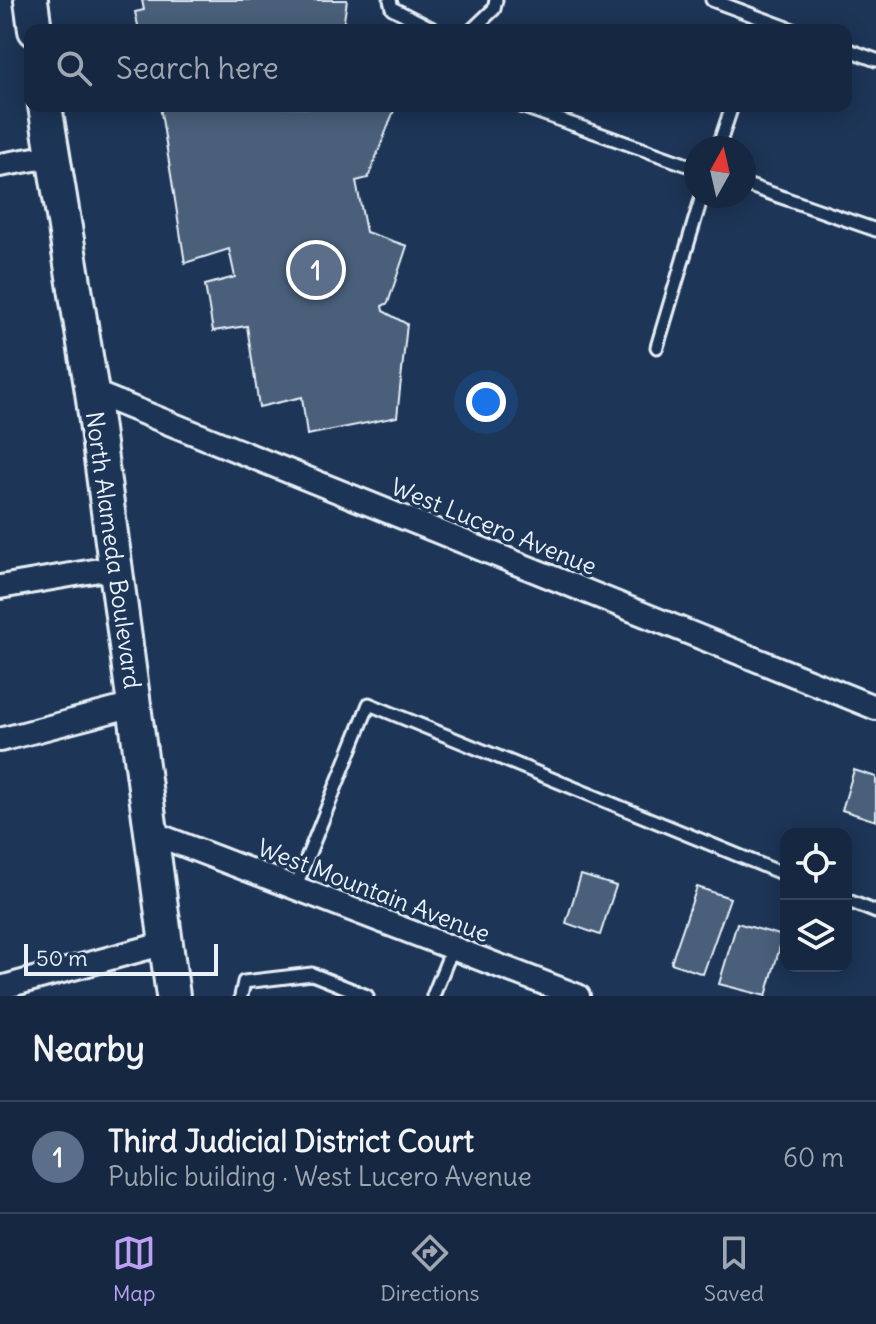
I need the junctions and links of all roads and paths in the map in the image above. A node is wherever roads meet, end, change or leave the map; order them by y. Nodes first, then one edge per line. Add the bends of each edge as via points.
1 (31, 0) edge
2 (390, 0) edge
3 (496, 0) edge
4 (712, 0) edge
5 (34, 24) edge
6 (423, 24) edge
7 (478, 24) edge
8 (761, 24) edge
9 (852, 51) edge
10 (876, 60) edge
11 (46, 112) edge
12 (538, 112) edge
13 (730, 112) edge
14 (722, 136) edge
15 (52, 156) junction
16 (684, 164) edge
17 (0, 165) edge
18 (756, 188) edge
19 (698, 208) edge
20 (876, 230) edge
21 (657, 347) dead end
22 (92, 392) junction
23 (117, 567) junction
24 (0, 587) edge
25 (134, 705) junction
26 (876, 708) edge
27 (0, 740) edge
28 (152, 833) junction
29 (780, 873) edge
30 (295, 888) junction
31 (852, 902) edge
32 (876, 912) edge
33 (166, 943) junction
34 (452, 949) junction
35 (0, 988) edge
36 (173, 996) edge
37 (241, 996) edge
38 (367, 996) edge
39 (433, 996) edge
40 (578, 996) edge

1 - 5 main road
2 - 6 lane via 392,8
3 - 7 lane
4 - 8 lane
9 - 10 lane
11 - 15 main road, North Alameda Boulevard
12 - 16 lane
13 - 14 lane
15 - 17 street
15 - 22 main road, North Alameda Boulevard
18 - 20 lane
19 - 21 lane
22 - 23 main road, North Alameda Boulevard
22 - 26 street, West Lucero Avenue
23 - 24 street
23 - 25 main road, North Alameda Boulevard
25 - 27 street
25 - 28 main road, North Alameda Boulevard
28 - 30 street, West Mountain Avenue
28 - 33 main road, North Alameda Boulevard
29 - 30 lane via 369,704
30 - 34 street, West Mountain Avenue
31 - 32 lane
33 - 35 street
33 - 36 main road, North Alameda Boulevard
34 - 39 lane
34 - 40 street, West Mountain Avenue
37 - 38 lane via 244,982 312,974

